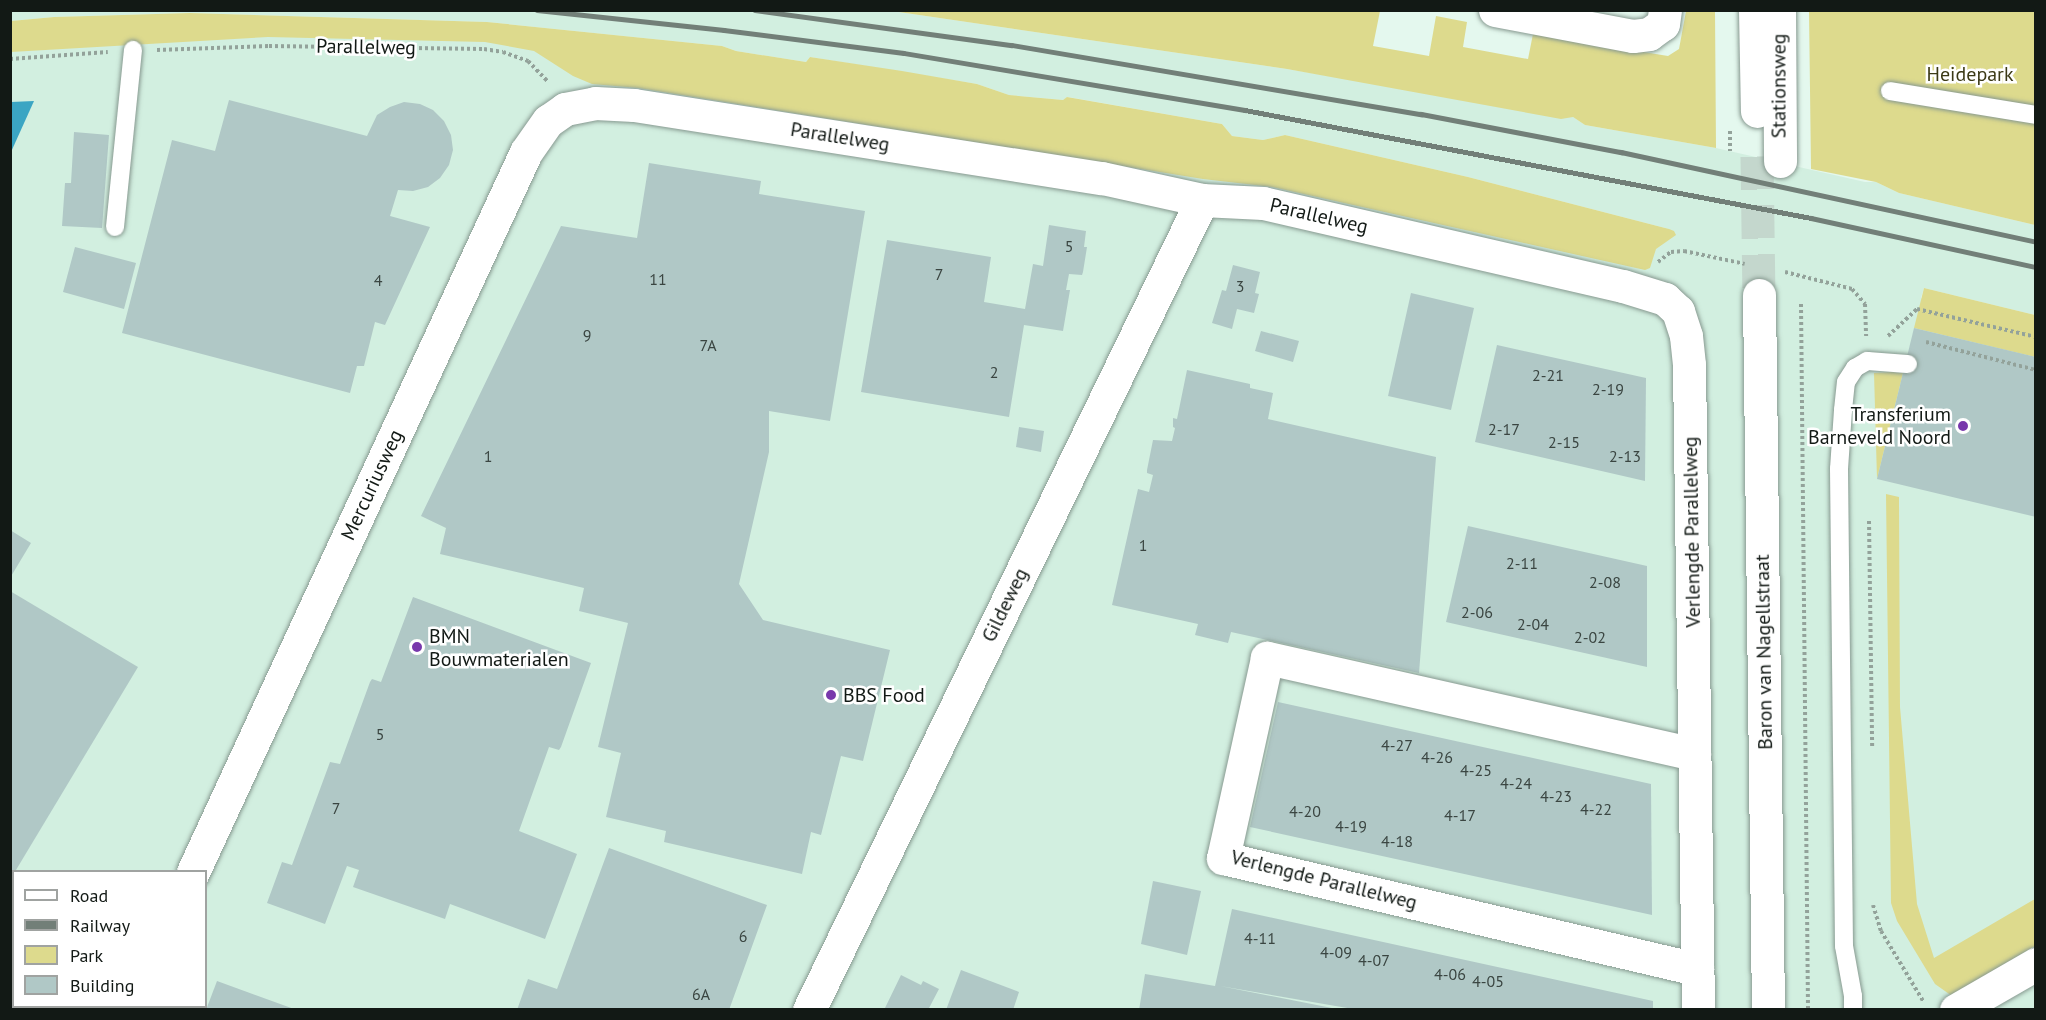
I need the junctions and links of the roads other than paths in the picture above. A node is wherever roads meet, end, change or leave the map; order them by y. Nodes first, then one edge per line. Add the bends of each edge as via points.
1 (1495, 10) edge
2 (1755, 10) edge
3 (1779, 10) edge
4 (1657, 22) edge
5 (133, 50) road end
6 (1890, 91) dead end
7 (565, 110) joint
8 (2036, 115) edge
9 (1202, 200) junction
10 (115, 227) dead end
11 (1678, 311) joint
12 (1908, 364) dead end
13 (1694, 754) junction
14 (194, 870) edge
15 (2036, 964) edge
16 (1697, 969) junction
17 (1853, 1003) edge
18 (808, 1010) edge
19 (1698, 1010) edge
20 (1768, 1010) edge
21 (1790, 1010) edge
22 (1866, 1010) edge
23 (1956, 1010) edge

1 - 4 street via 1633,36
2 - 3 street, Stationsweg via 1768,159
5 - 10 lane
6 - 8 lane
7 - 9 street, Parallelweg via 595,103 634,105 1102,178
7 - 14 street, Mercuriusweg via 548,121 526,152
9 - 11 street, Parallelweg via 1263,203 1623,285 1665,299
9 - 18 street, Gildeweg
11 - 13 street, Verlengde Parallelweg via 1689,365
12 - 17 lane via 1867,361 1855,368 1846,382 1839,469 1844,946
13 - 16 street, Verlengde Parallelweg
13 - 16 street, Verlengde Parallelweg via 1267,658 1223,858
15 - 23 street
16 - 19 street, Verlengde Parallelweg
17 - 22 lane
20 - 21 street, Baron van Nagellstraat via 1780,299

